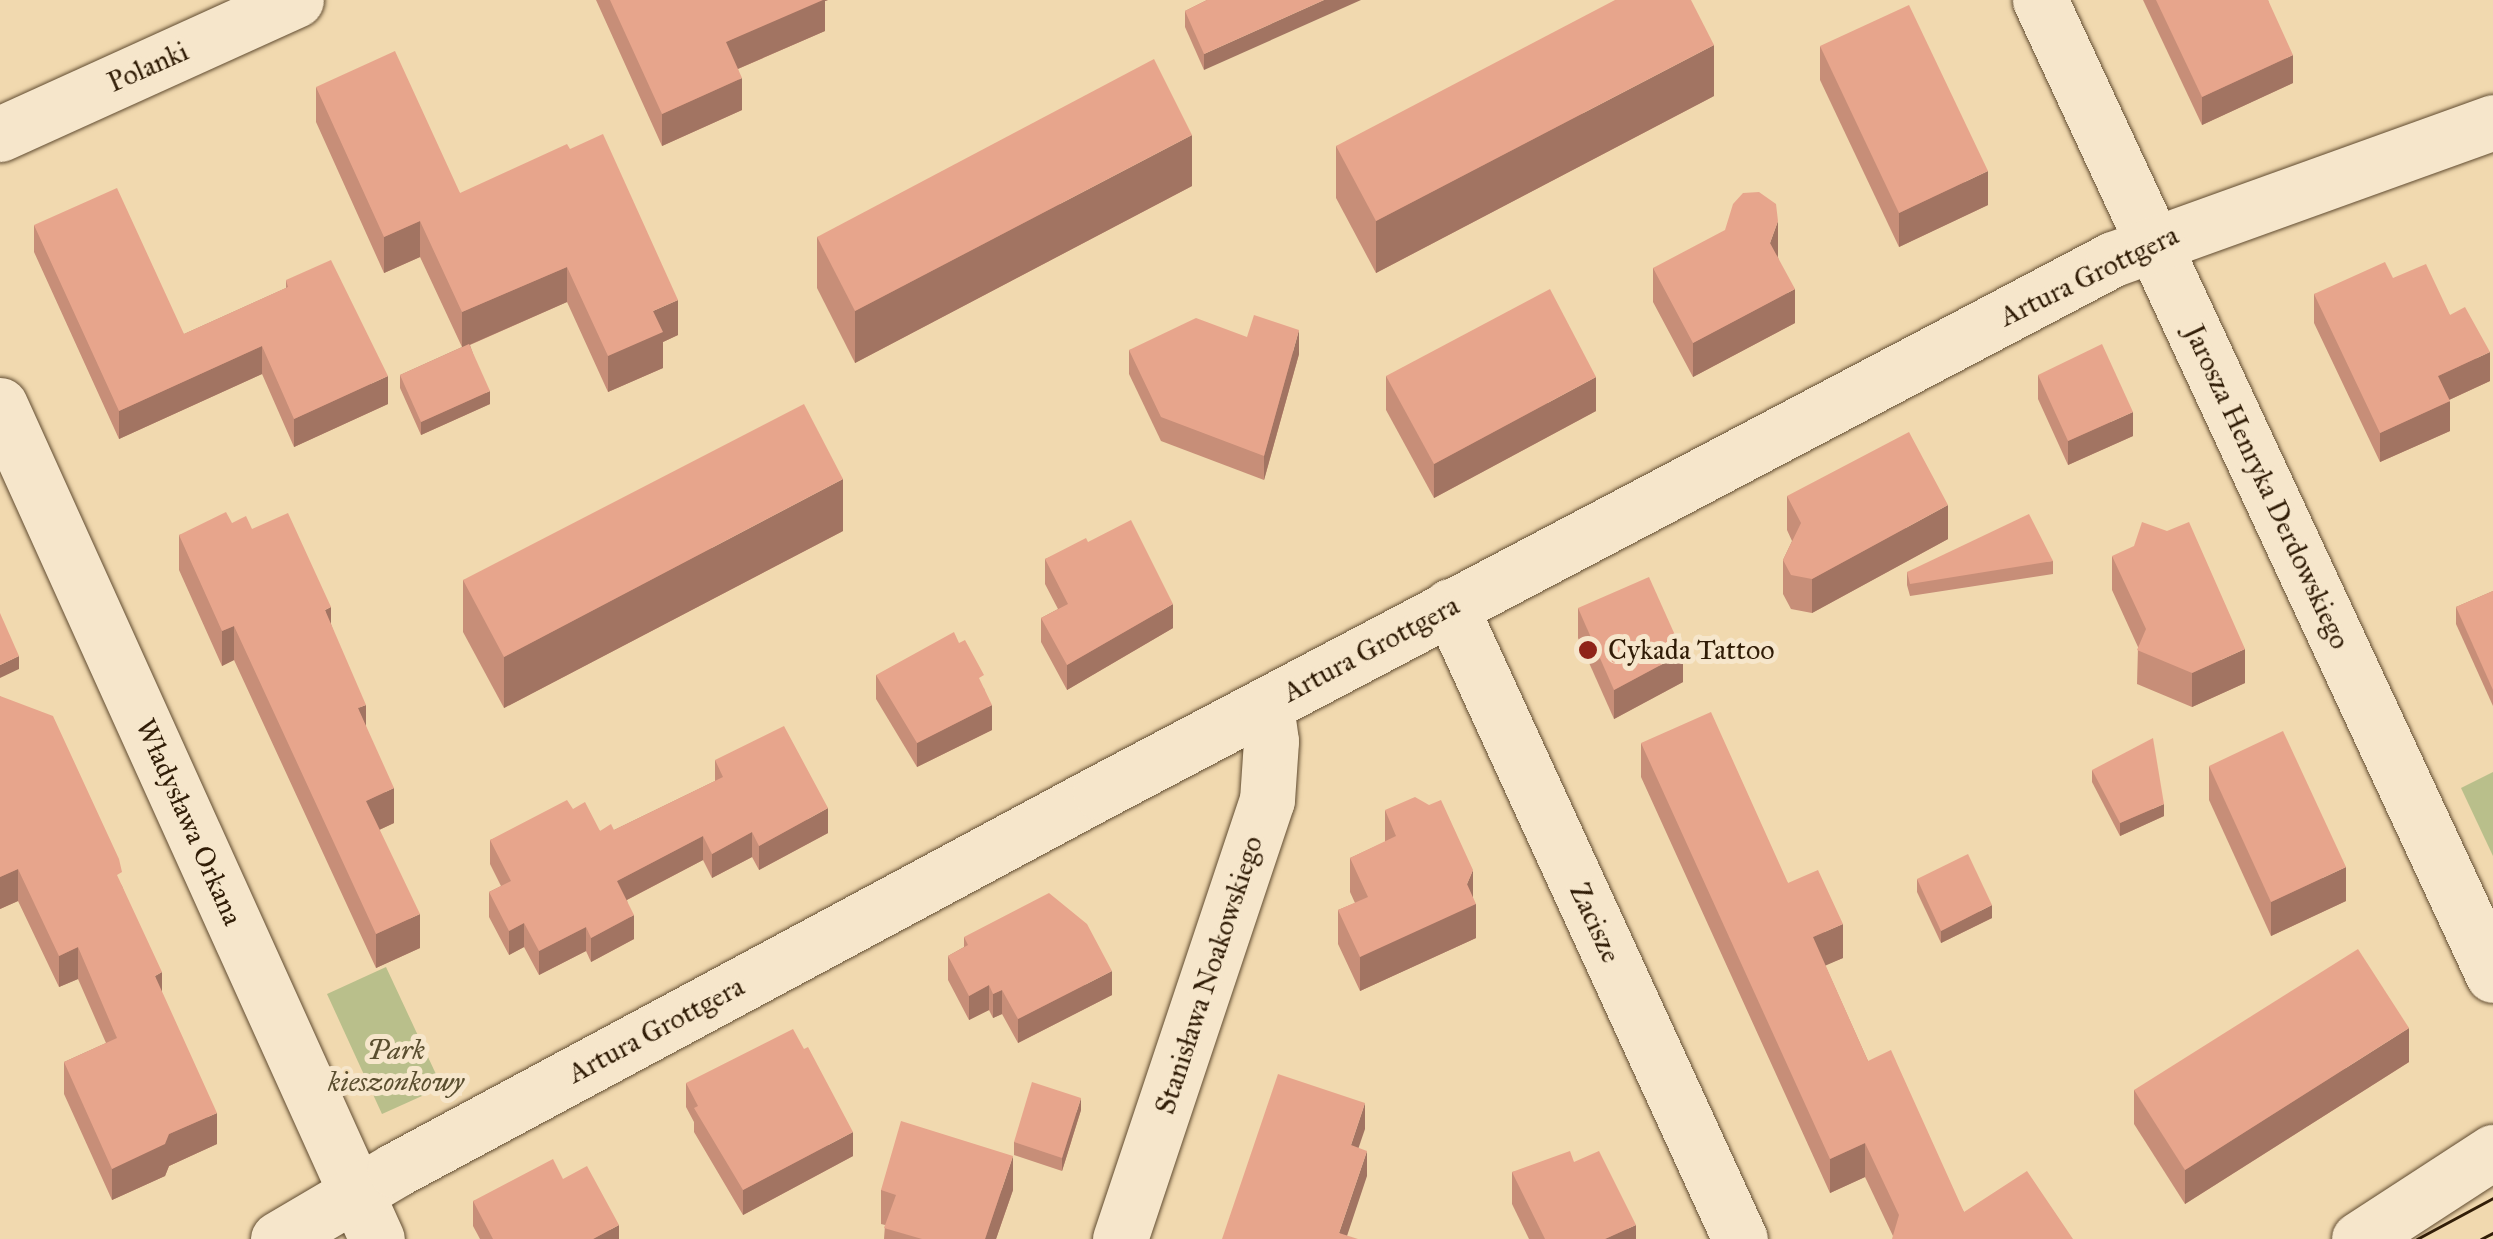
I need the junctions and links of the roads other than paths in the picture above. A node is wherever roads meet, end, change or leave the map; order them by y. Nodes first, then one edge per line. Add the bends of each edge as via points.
1 (296, 0) edge
2 (2040, 0) edge
3 (2493, 122) edge
4 (0, 134) edge
5 (2154, 243) junction
6 (0, 404) edge
7 (1450, 606) junction
8 (1266, 705) junction
9 (2493, 975) edge
10 (2493, 1152) edge
11 (366, 1215) edge
12 (278, 1239) edge
13 (1120, 1239) edge
14 (1740, 1239) edge
15 (2359, 1239) edge

1 - 4 street, Polanki
2 - 5 street, Jarosza Henryka Derdowskiego
3 - 5 street, Artura Grottgera
5 - 7 street, Artura Grottgera via 2113,258
5 - 9 street, Jarosza Henryka Derdowskiego
6 - 11 street, Władysława Orkana
7 - 8 street, Artura Grottgera
7 - 14 street, Zacisze
8 - 11 street, Artura Grottgera
8 - 13 street, Stanisława Noakowskiego via 1267,800
10 - 15 street
11 - 12 street, Artura Grottgera

